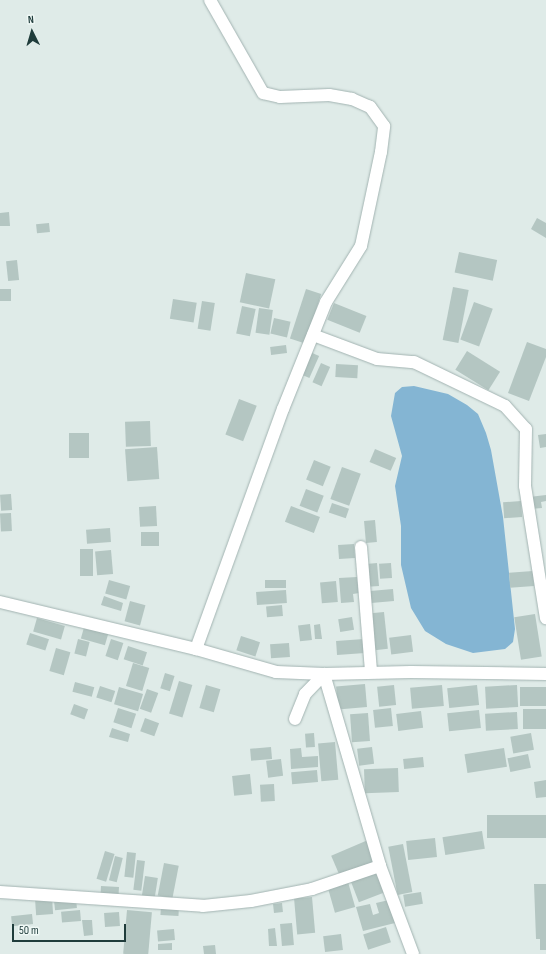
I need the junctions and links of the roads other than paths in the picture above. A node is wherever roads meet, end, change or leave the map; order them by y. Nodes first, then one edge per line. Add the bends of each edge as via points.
1 (210, 0) edge
2 (313, 335) junction
3 (361, 547) dead end
4 (0, 602) edge
5 (546, 618) edge
6 (196, 649) junction
7 (371, 672) junction
8 (324, 674) junction
9 (546, 674) edge
10 (295, 719) dead end
11 (380, 866) junction
12 (0, 892) edge
13 (413, 954) edge

1 - 2 street via 263,93 280,97 330,96 352,99 370,107 384,126 361,246 326,302
2 - 5 street via 377,359 414,362 505,406 526,429 525,486
2 - 6 street via 283,408
3 - 7 street
4 - 6 street
6 - 8 street via 276,672
7 - 8 street
7 - 9 street
8 - 10 street via 305,694
8 - 11 street
11 - 12 street via 312,888 251,901 203,906
11 - 13 street

